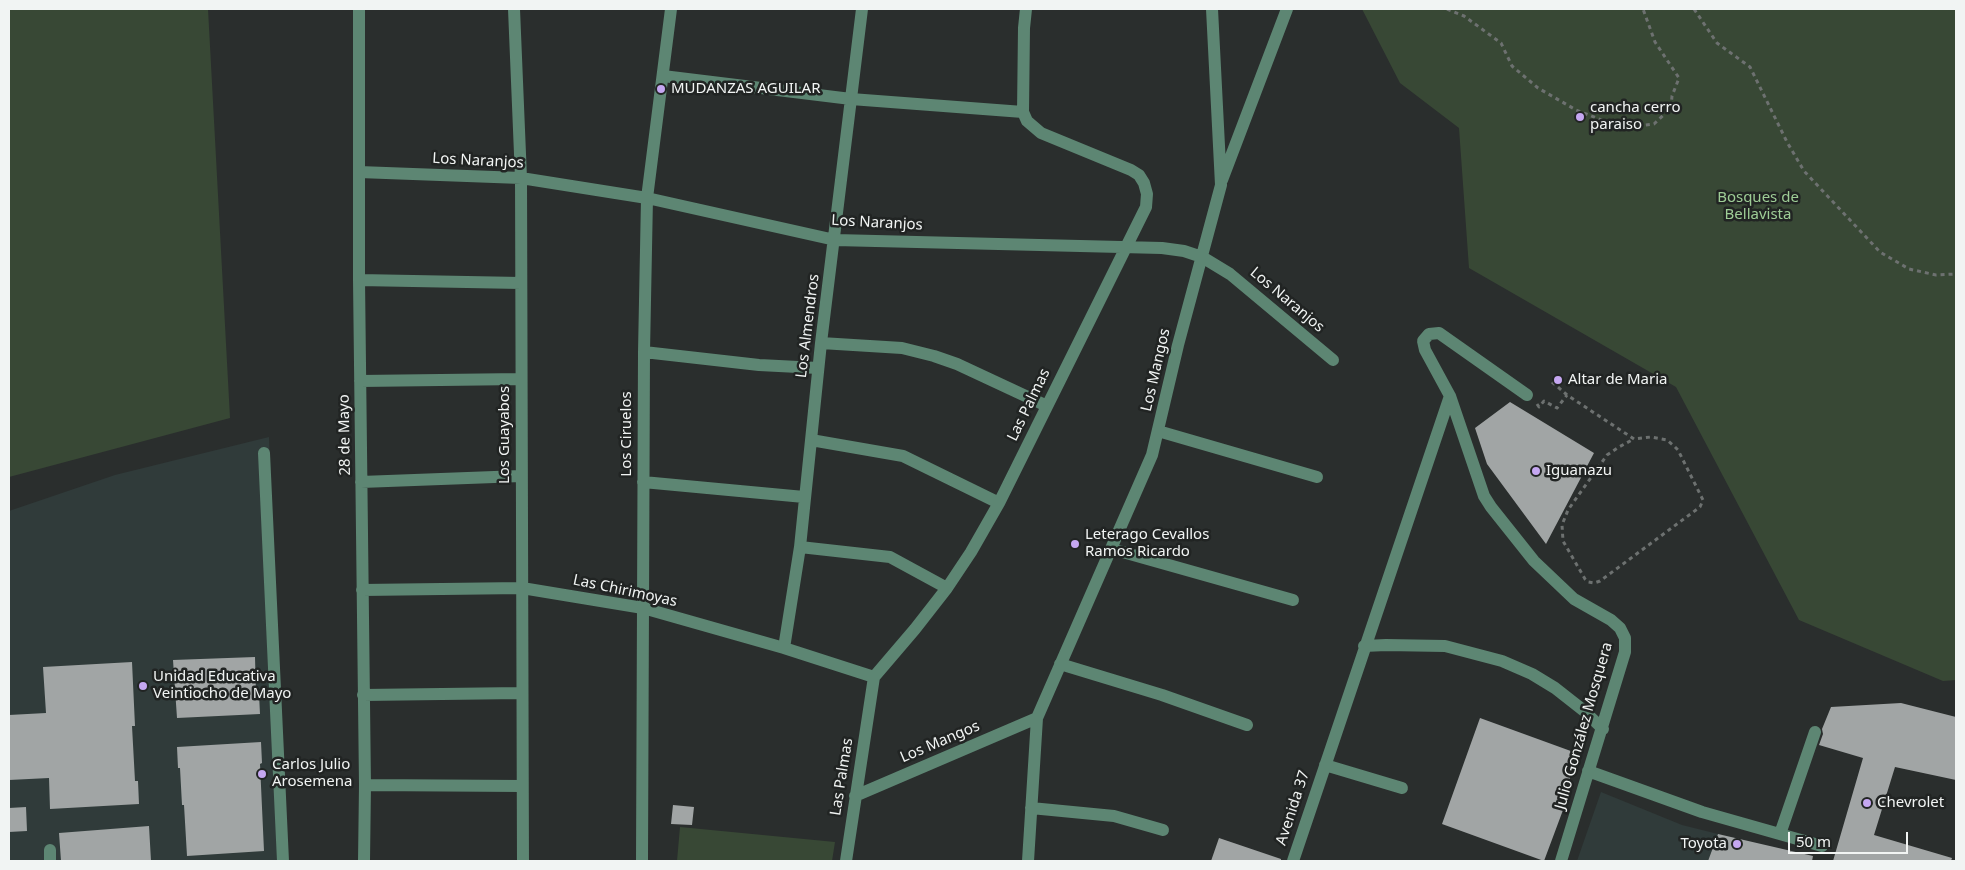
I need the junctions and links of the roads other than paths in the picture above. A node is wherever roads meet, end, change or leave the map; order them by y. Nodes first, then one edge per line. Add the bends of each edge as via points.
1 (359, 9) edge
2 (514, 9) edge
3 (671, 9) edge
4 (862, 9) edge
5 (1026, 9) edge
6 (1212, 9) edge
7 (1288, 9) edge
8 (663, 76) junction
9 (851, 99) junction
10 (1023, 112) junction
11 (359, 172) junction
12 (521, 178) junction
13 (1221, 185) junction
14 (647, 198) junction
15 (835, 240) junction
16 (1125, 247) junction
17 (1202, 257) junction
18 (359, 280) junction
19 (520, 283) junction
20 (821, 343) junction
21 (644, 352) junction
22 (1333, 360) dead end
23 (818, 368) junction
24 (521, 379) junction
25 (360, 381) junction
26 (1450, 396) junction
27 (1527, 396) road end
28 (1047, 406) junction
29 (1158, 432) junction
30 (811, 440) junction
31 (264, 453) dead end
32 (521, 476) junction
33 (1317, 477) dead end
34 (361, 482) junction
35 (643, 482) junction
36 (804, 498) junction
37 (999, 503) junction
38 (800, 547) junction
39 (1112, 549) junction
40 (522, 588) junction
41 (947, 588) junction
42 (362, 590) junction
43 (1293, 600) dead end
44 (643, 608) junction
45 (1364, 646) junction
46 (784, 648) junction
47 (1060, 664) junction
48 (874, 677) junction
49 (521, 694) junction
50 (363, 696) junction
51 (1037, 718) junction
52 (1247, 725) dead end
53 (1602, 728) junction
54 (1815, 732) dead end
55 (1324, 765) junction
56 (1588, 771) junction
57 (365, 785) junction
58 (522, 786) junction
59 (1402, 788) dead end
60 (855, 796) junction
61 (1031, 808) junction
62 (1162, 830) dead end
63 (1780, 834) junction
64 (1822, 846) dead end
65 (283, 861) edge
66 (364, 861) edge
67 (523, 861) edge
68 (642, 861) edge
69 (846, 861) edge
70 (1028, 861) edge
71 (1293, 861) edge
72 (1563, 861) edge

1 - 11 street, 28 de Mayo
2 - 12 street, Los Guayabos
3 - 8 street, Los Ciruelos
4 - 9 street, Los Almendros
5 - 10 street
6 - 13 street, Los Mangos
7 - 13 street
8 - 9 street
8 - 14 street, Los Ciruelos
9 - 10 street
9 - 15 street, Los Almendros
10 - 16 street, Las Palmas via 1027,121 1041,133 1139,175 1147,194 1146,207
11 - 12 street, Los Naranjos
11 - 18 street, 28 de Mayo
12 - 14 street, Los Naranjos
12 - 19 street, Los Guayabos
13 - 17 street, Los Mangos
14 - 15 street, Los Naranjos
14 - 21 street, Los Ciruelos
15 - 16 street, Los Naranjos
15 - 20 street, Los Almendros
16 - 17 street, Los Naranjos via 1184,251
16 - 28 street, Las Palmas
17 - 22 street, Los Naranjos via 1250,289
17 - 29 street, Los Mangos
18 - 19 street
18 - 25 street, 28 de Mayo
19 - 24 street, Los Guayabos
20 - 23 street, Los Almendros
20 - 28 street via 902,348 934,356
21 - 23 street via 758,365
21 - 35 street, Los Ciruelos
23 - 30 street, Los Almendros
24 - 25 street
24 - 32 street, Los Guayabos
25 - 34 street, 28 de Mayo
26 - 27 street via 1424,350 1423,342 1429,334 1439,333
26 - 45 street, Avenida 37
26 - 53 street, Julio González Mosquera via 1484,496 1491,507 1534,561 1574,599 1611,620 1625,638 1625,652
28 - 37 street, Las Palmas
29 - 33 street
29 - 39 street, Los Mangos via 1152,455
30 - 36 street, Los Almendros
30 - 37 street via 903,456
31 - 65 street
32 - 34 street
32 - 40 street, Los Guayabos
34 - 42 street, 28 de Mayo
35 - 36 street
35 - 44 street, Los Ciruelos
36 - 38 street, Los Almendros
37 - 41 street, Las Palmas
38 - 41 street via 890,557
38 - 46 street, Los Almendros
39 - 43 street
39 - 47 street, Los Mangos
40 - 42 street, Las Chirimoyas
40 - 44 street, Las Chirimoyas
40 - 49 street, Los Guayabos
41 - 48 street, Las Palmas
42 - 50 street, 28 de Mayo
44 - 46 street, Las Chirimoyas
44 - 68 street, Los Ciruelos
45 - 53 street via 1446,646 1502,661 1555,688
45 - 55 street, Avenida 37
46 - 48 street, Las Chirimoyas
47 - 51 street, Los Mangos
47 - 52 street
48 - 60 street, Las Palmas
49 - 50 street
49 - 58 street, Los Guayabos
50 - 57 street, 28 de Mayo
51 - 60 street, Los Mangos
51 - 61 street, Los Mangos
53 - 56 street, Julio González Mosquera
54 - 63 street
55 - 59 street
55 - 71 street, Avenida 37
56 - 63 street via 1664,800
56 - 72 street, Julio González Mosquera
57 - 58 street
57 - 66 street, 28 de Mayo
58 - 67 street, Los Guayabos
60 - 69 street, Las Palmas
61 - 62 street via 1114,816
61 - 70 street, Los Mangos
63 - 64 street

